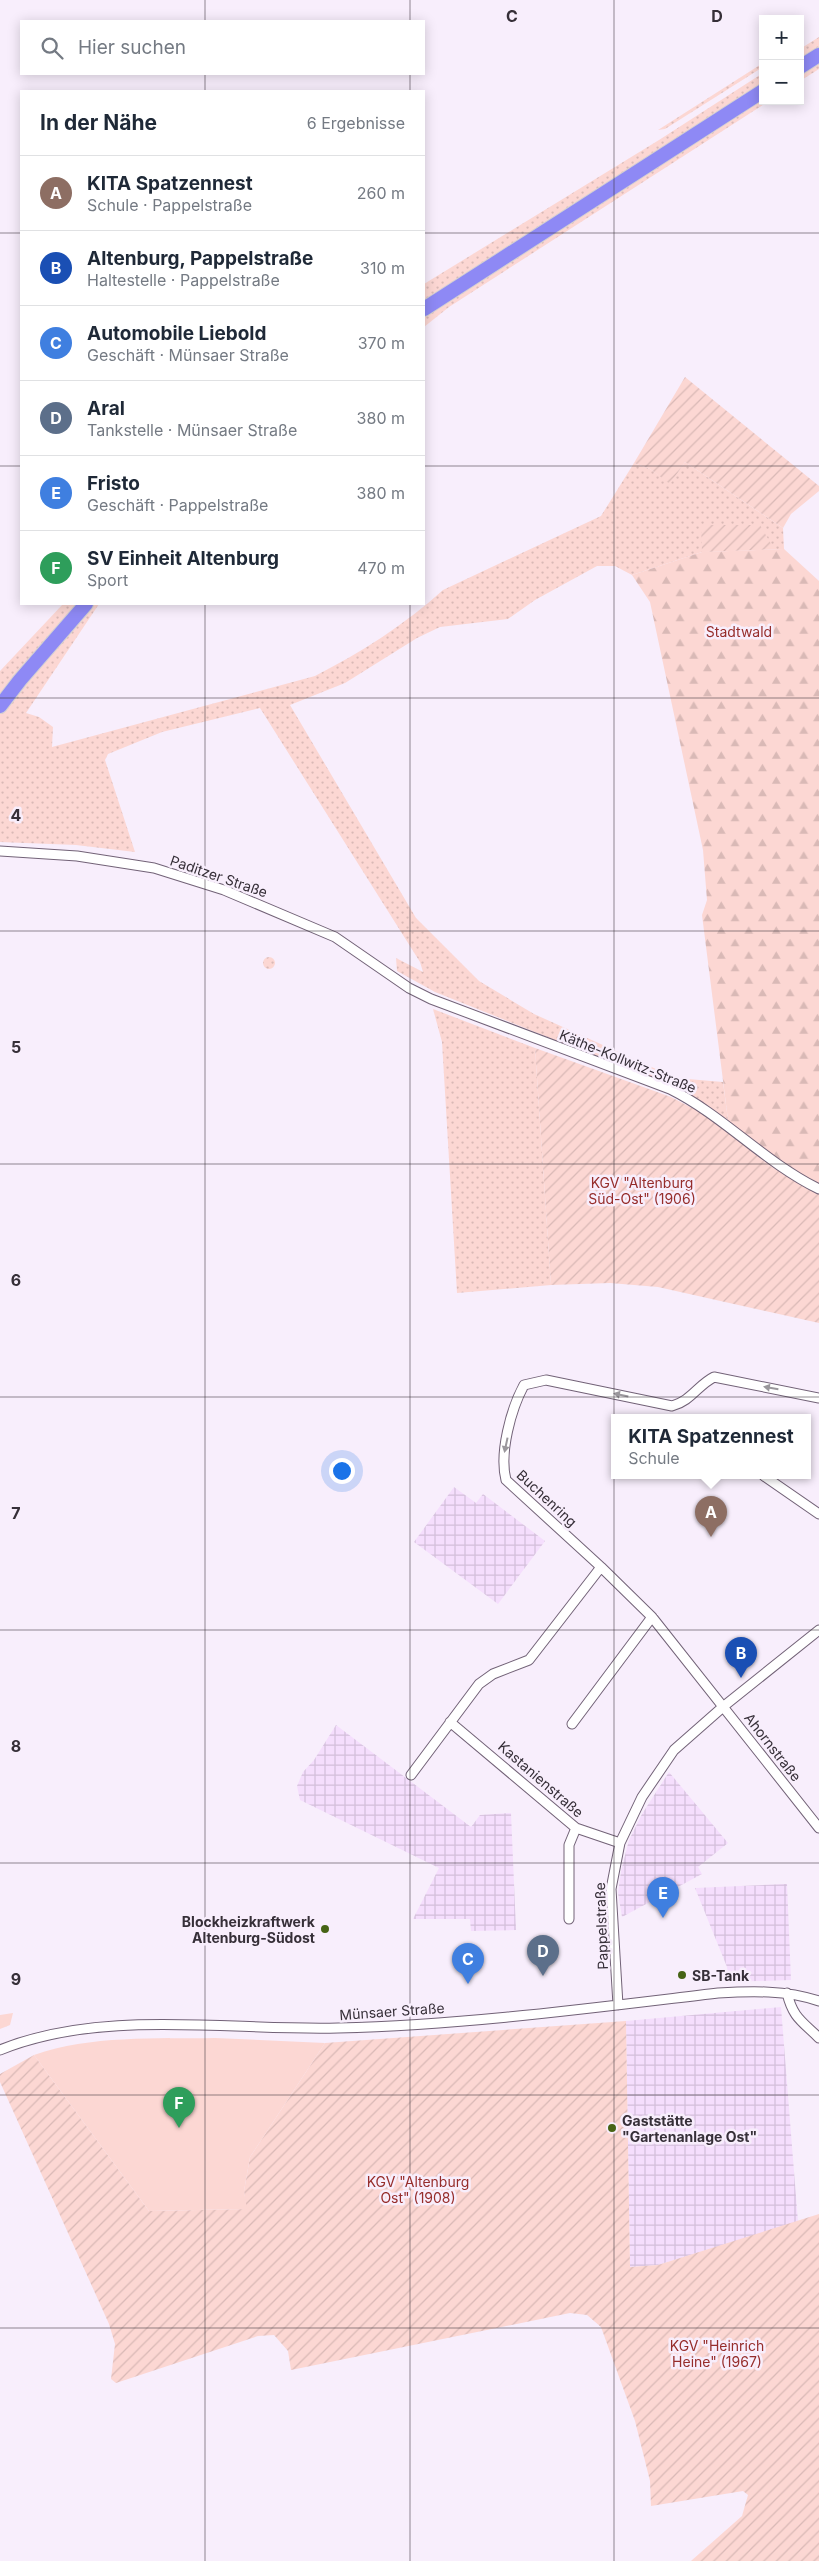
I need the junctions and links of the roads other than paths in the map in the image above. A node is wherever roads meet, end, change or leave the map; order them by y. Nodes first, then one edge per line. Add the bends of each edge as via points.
1 (819, 55) edge
2 (804, 64) edge
3 (759, 94) edge
4 (425, 308) edge
5 (85, 605) edge
6 (0, 706) edge
7 (0, 851) edge
8 (409, 988) joint
9 (819, 1189) edge
10 (819, 1398) edge
11 (768, 1479) edge
12 (819, 1514) edge
13 (602, 1567) junction
14 (652, 1617) junction
15 (819, 1630) edge
16 (724, 1706) junction
17 (450, 1722) junction
18 (572, 1724) dead end
19 (412, 1775) dead end
20 (576, 1828) junction
21 (819, 1828) edge
22 (620, 1843) junction
23 (568, 1919) dead end
24 (787, 1993) junction
25 (819, 2001) edge
26 (618, 2004) junction
27 (819, 2038) edge
28 (0, 2050) edge

1 - 2 highway
3 - 4 highway
5 - 6 highway
7 - 8 street, Paditzer Straße via 77,856 154,868 224,890 335,937
8 - 9 street, Käthe-Kollwitz-Straße via 685,1096 779,1166
10 -> 13 street, Buchenring via 714,1377 705,1381 681,1404 672,1406 546,1380 524,1385 515,1400 504,1452 502,1467 506,1480
11 - 12 street
13 - 14 street, Buchenring
13 - 17 street via 529,1660 493,1674 479,1684
14 - 16 street, Buchenring
14 - 18 street
15 - 16 street, Pappelstraße
16 - 21 street, Ahornstraße
16 - 22 street, Pappelstraße via 674,1750 642,1797
17 - 19 street
17 - 20 street, Kastanienstraße
20 - 22 street, Kastanienstraße
20 - 23 street via 569,1845
22 - 26 street, Pappelstraße via 611,1889
24 - 25 street, Münsaer Straße
24 - 26 street, Münsaer Straße via 718,1993
24 - 27 street via 799,2022
26 - 28 street, Münsaer Straße via 339,2028 138,2026 64,2033

